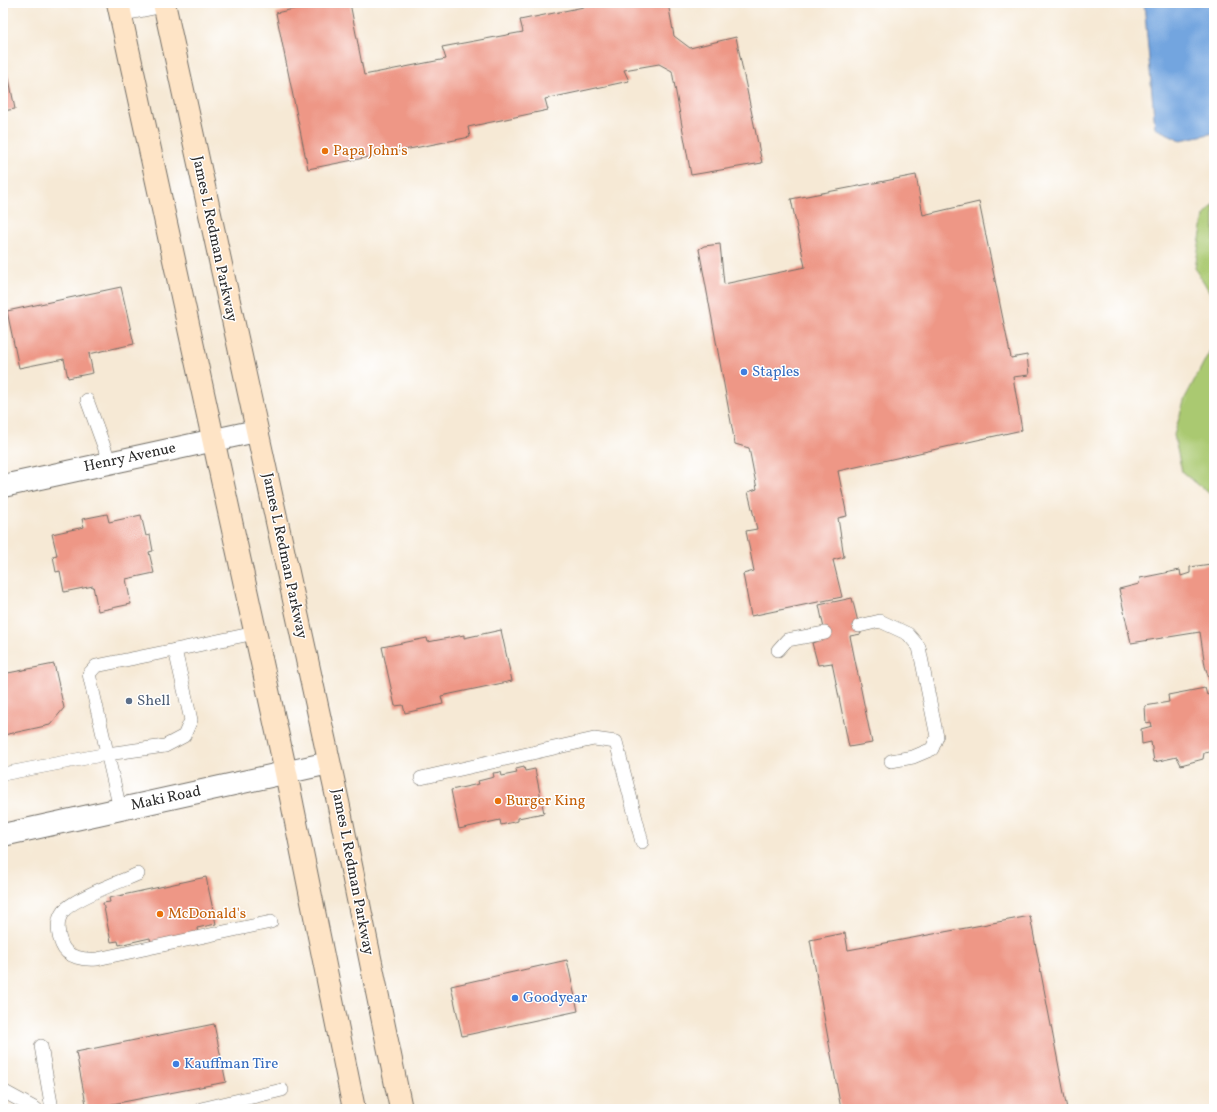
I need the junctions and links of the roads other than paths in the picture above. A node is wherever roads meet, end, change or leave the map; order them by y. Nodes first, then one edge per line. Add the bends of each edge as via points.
1 (164, 4) edge
2 (119, 9) edge
3 (87, 400) dead end
4 (256, 431) junction
5 (213, 440) junction
6 (110, 463) junction
7 (3, 486) edge
8 (858, 626) dead end
9 (255, 633) junction
10 (825, 633) dead end
11 (175, 650) junction
12 (778, 650) dead end
13 (107, 754) junction
14 (891, 761) dead end
15 (329, 763) junction
16 (286, 773) junction
17 (3, 774) edge
18 (421, 778) dead end
19 (120, 809) junction
20 (3, 835) edge
21 (642, 842) dead end
22 (138, 874) dead end
23 (271, 922) dead end
24 (41, 1046) dead end
25 (282, 1090) dead end
26 (3, 1091) edge
27 (36, 1109) edge
28 (52, 1109) edge
29 (202, 1109) edge
30 (354, 1109) edge
31 (401, 1109) edge

1 - 2 lane
1 - 4 main road, James L Redman Parkway
2 - 5 main road
3 - 6 lane
4 - 5 street, Henry Avenue
4 - 15 main road, James L Redman Parkway
5 - 6 street, Henry Avenue
5 - 9 main road
6 - 7 street, Henry Avenue
8 - 14 lane via 880,621 908,634 919,647 937,737 932,750
9 - 11 lane
9 - 16 main road
10 - 12 lane via 787,640
11 - 13 lane via 191,720 184,736 165,746
11 - 13 lane via 96,666 89,674
13 - 17 lane
13 - 19 lane
15 - 16 street, Maki Road
15 - 31 main road, James L Redman Parkway
16 - 19 street, Maki Road
16 - 30 main road
18 - 21 lane via 594,739 616,742
19 - 20 street, Maki Road
22 - 23 lane via 79,900 62,912 58,931 67,953 85,960 97,959
24 - 28 lane
25 - 29 lane
26 - 27 lane

